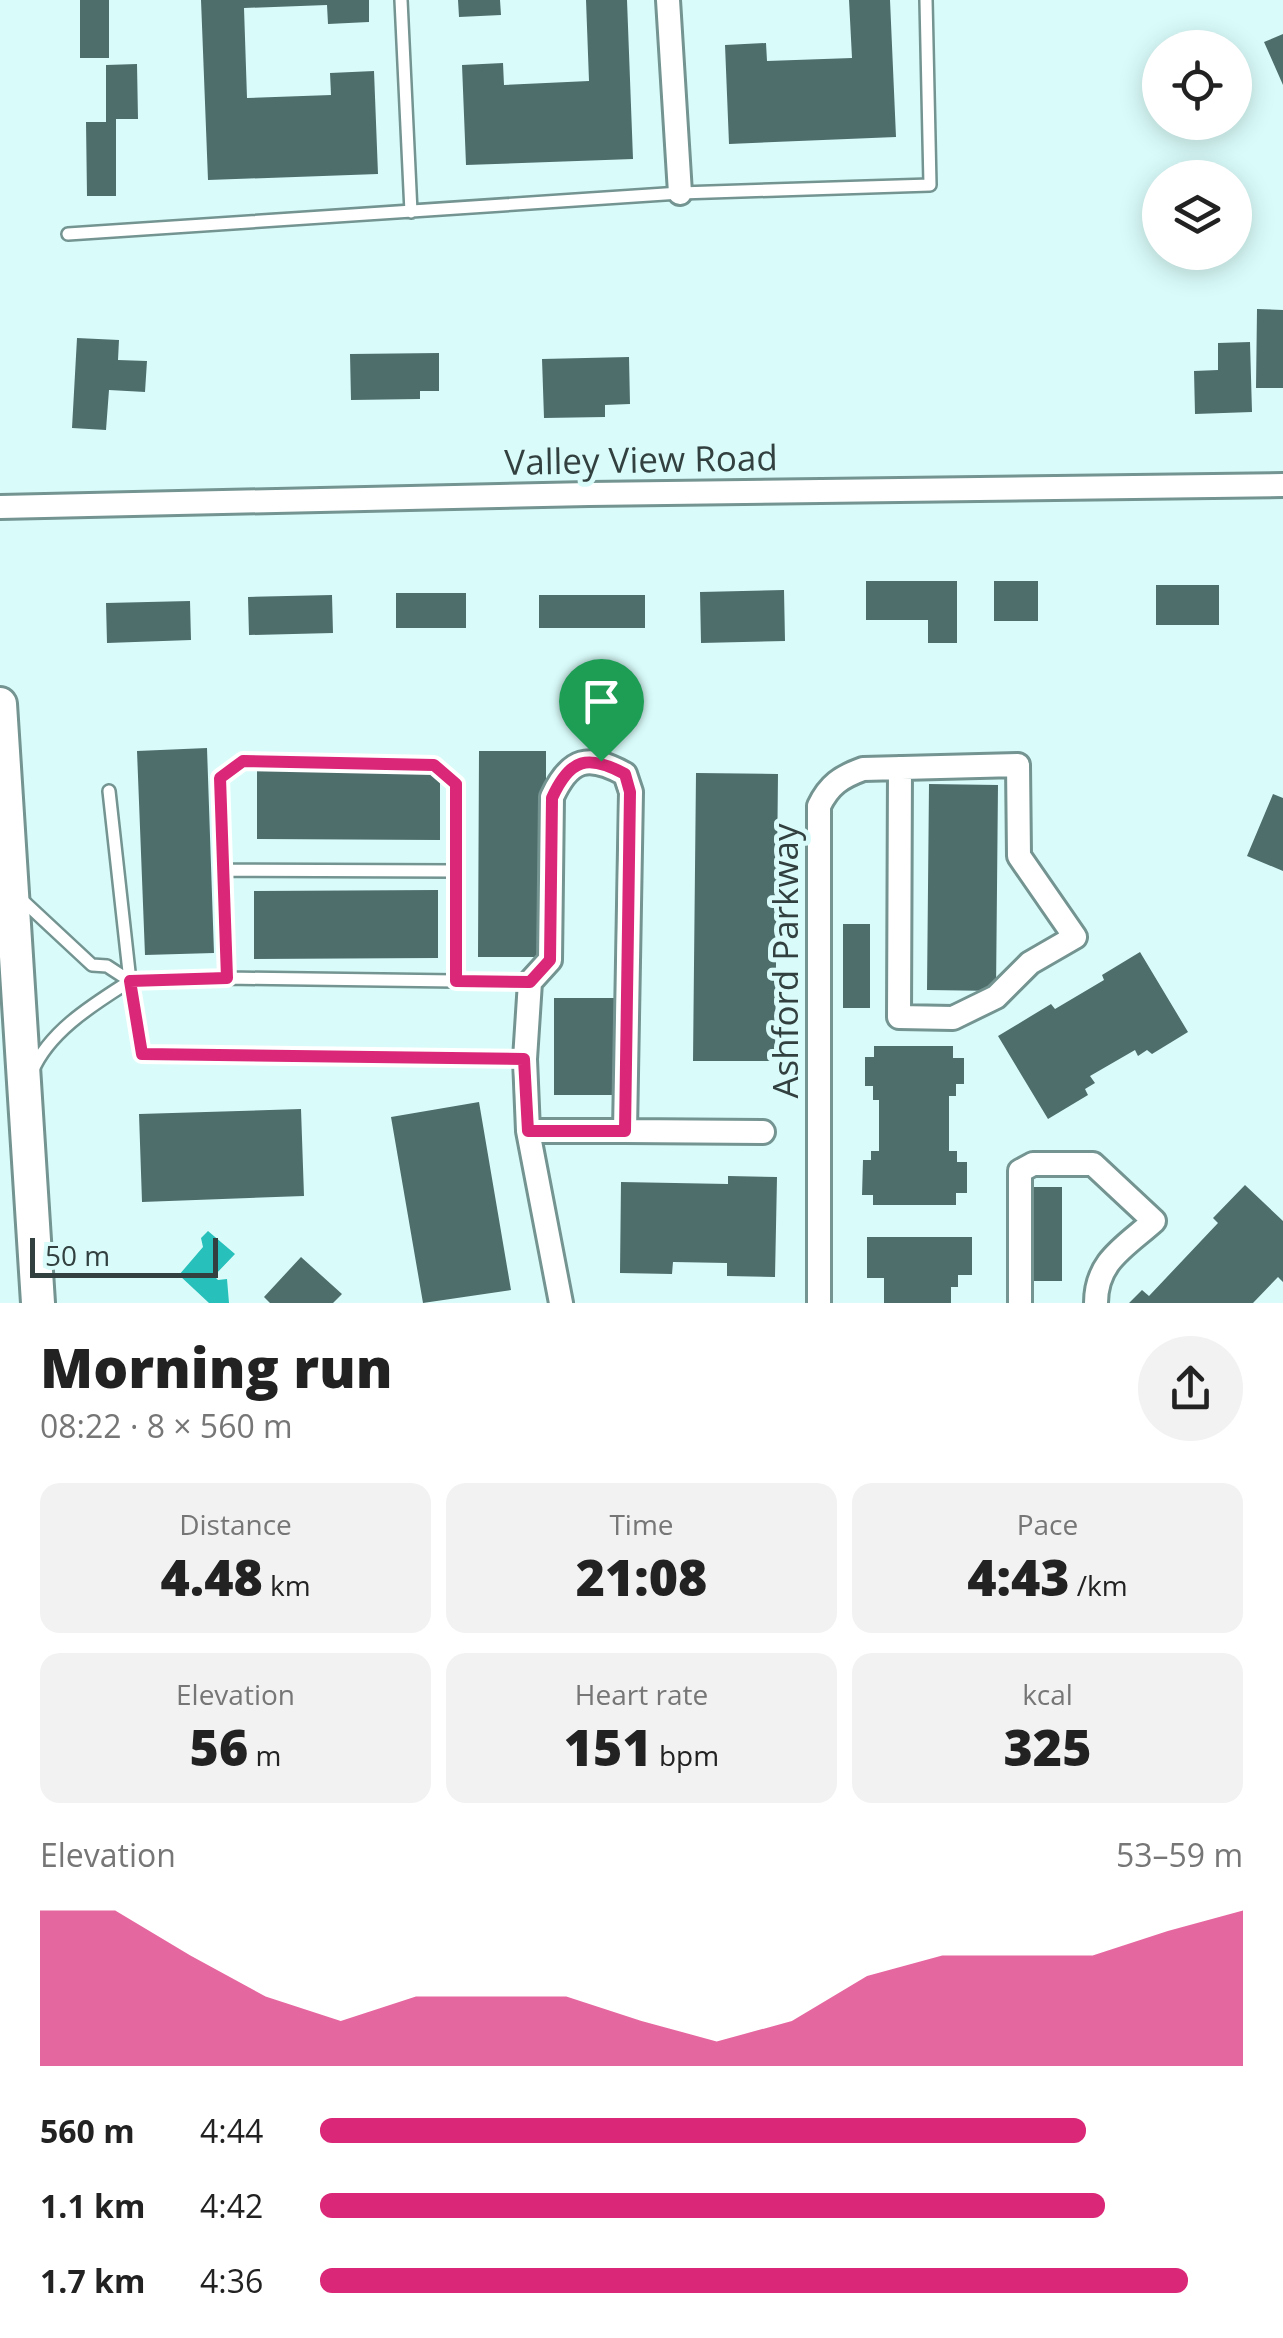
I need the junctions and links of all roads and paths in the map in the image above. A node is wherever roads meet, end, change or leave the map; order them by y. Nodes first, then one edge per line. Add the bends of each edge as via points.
1 (401, 0) edge
2 (668, 0) edge
3 (926, 0) edge
4 (680, 193) junction
5 (411, 212) junction
6 (68, 234) dead end
7 (1283, 485) edge
8 (0, 507) edge
9 (0, 704) edge
10 (900, 768) junction
11 (109, 791) dead end
12 (224, 870) junction
13 (455, 871) junction
14 (12, 890) junction
15 (227, 978) junction
16 (130, 981) junction
17 (456, 981) junction
18 (530, 982) junction
19 (524, 1059) junction
20 (24, 1089) junction
21 (528, 1131) junction
22 (625, 1131) junction
23 (763, 1132) dead end
24 (38, 1303) edge
25 (561, 1303) edge
26 (819, 1303) edge
27 (1020, 1303) edge
28 (1096, 1303) edge

1 - 5 lane
2 - 4 street
3 - 4 lane via 930,185
4 - 5 lane
5 - 6 lane
7 - 8 street, Valley View Road
9 - 14 main road
10 - 10 street, Ashford Parkway via 1018,765 1019,856 1075,937 1030,963 996,997 953,1018 899,1017
10 - 26 street, Ashford Parkway via 842,776 819,806
11 - 16 lane
12 - 13 lane
12 - 13 lane via 220,778 243,761 434,765 456,784
12 - 15 lane
13 - 17 lane
14 - 16 lane via 92,964
14 - 20 main road
15 - 16 lane
15 - 17 lane
16 - 19 lane via 142,1054
16 - 20 lane via 62,1032
17 - 18 lane
18 - 19 street
18 - 22 street via 550,960 552,798 562,775 601,761 625,774 630,792
19 - 21 street
20 - 24 main road
21 - 22 street, Ashford Parkway
21 - 25 street
22 - 23 street, Ashford Parkway
27 - 28 street via 1020,1171 1033,1164 1093,1164 1154,1221 1102,1269

